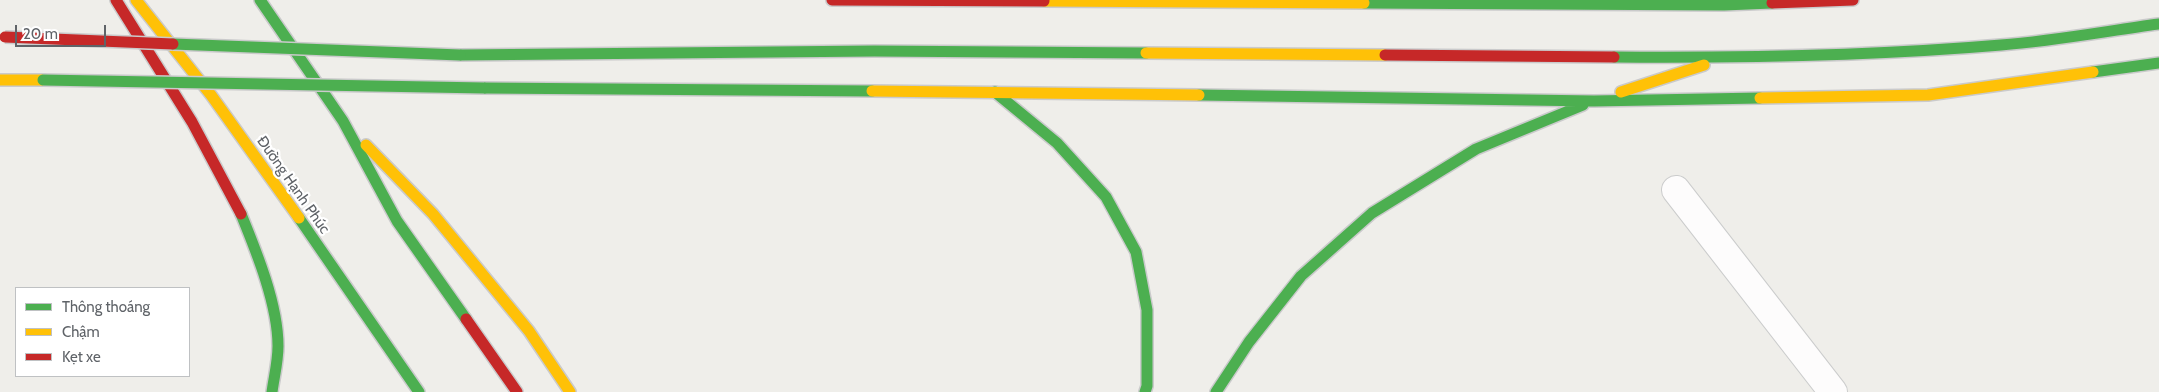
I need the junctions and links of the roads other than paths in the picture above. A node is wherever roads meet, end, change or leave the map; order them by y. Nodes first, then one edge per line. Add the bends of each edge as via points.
1 (116, 0) edge
2 (136, 0) edge
3 (260, 0) edge
4 (832, 0) edge
5 (1562, 0) edge
6 (1853, 0) edge
7 (1596, 5) junction
8 (2159, 24) edge
9 (2, 37) edge
10 (1727, 58) junction
11 (2159, 63) edge
12 (0, 80) edge
13 (995, 92) junction
14 (1594, 101) junction
15 (343, 121) junction
16 (1676, 190) dead end
17 (272, 392) edge
18 (419, 392) edge
19 (517, 392) edge
20 (570, 392) edge
21 (1145, 392) edge
22 (1216, 392) edge
23 (1833, 392) edge

1 - 17 main road via 226,180 260,257 278,345
2 - 18 main road, Đường Hạnh Phúc via 182,55
3 - 15 main road
4 - 7 main road
5 - 7 main road
6 - 7 main road
8 - 10 main road via 2003,45 1850,55
9 - 10 main road, bridge via 460,55 884,51
10 - 14 main road
11 - 14 main road via 1928,95
12 - 13 main road, bridge
13 - 14 main road
13 - 21 main road via 1057,143 1106,197 1136,252 1147,310
14 - 22 main road via 1476,149 1372,213 1301,276 1249,342
15 - 19 main road via 397,221
15 - 20 main road via 433,214 530,331
16 - 23 street

